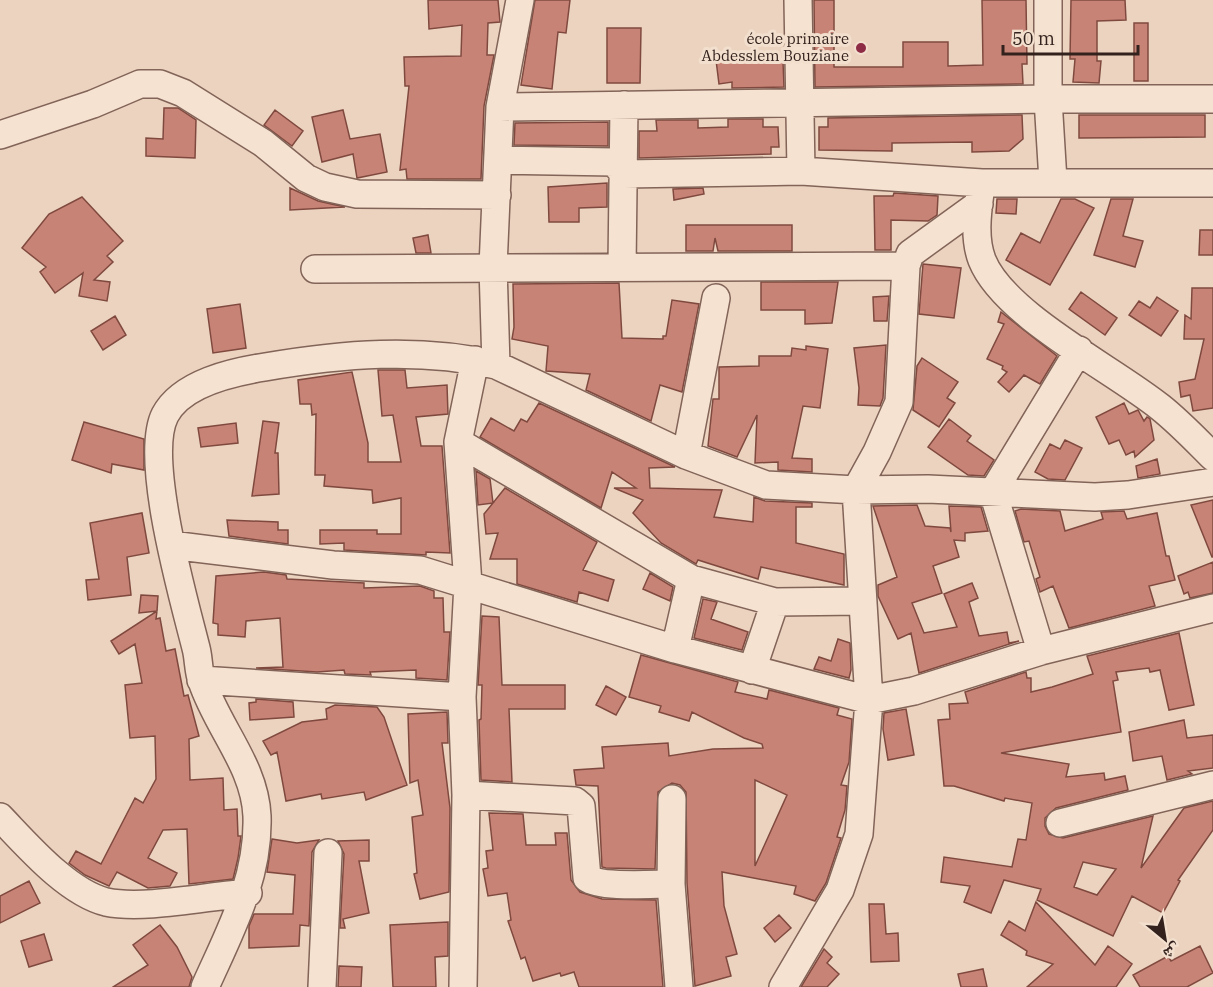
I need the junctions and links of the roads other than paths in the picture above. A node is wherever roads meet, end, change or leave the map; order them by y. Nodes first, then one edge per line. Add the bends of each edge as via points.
1 (520, 0) edge
2 (798, 0) edge
3 (1048, 0) edge
4 (1048, 99) junction
5 (1213, 99) edge
6 (800, 102) junction
7 (624, 105) junction
8 (500, 107) junction
9 (0, 135) edge
10 (500, 160) junction
11 (801, 171) junction
12 (624, 174) junction
13 (1053, 181) junction
14 (1213, 183) edge
15 (980, 193) junction
16 (497, 195) junction
17 (906, 266) junction
18 (493, 267) junction
19 (622, 267) junction
20 (315, 269) dead end
21 (716, 298) dead end
22 (1079, 350) junction
23 (485, 362) junction
24 (458, 442) junction
25 (686, 455) junction
26 (1213, 457) edge
27 (1213, 482) edge
28 (856, 490) junction
29 (993, 492) junction
30 (171, 545) junction
31 (691, 579) junction
32 (468, 584) junction
33 (862, 601) junction
34 (775, 602) junction
35 (1213, 608) edge
36 (675, 649) junction
37 (1041, 651) junction
38 (752, 670) junction
39 (201, 680) junction
40 (462, 697) junction
41 (869, 700) junction
42 (1213, 785) edge
43 (466, 795) junction
44 (672, 799) dead end
45 (0, 816) edge
46 (1060, 823) dead end
47 (328, 853) dead end
48 (671, 884) junction
49 (248, 893) junction
50 (205, 987) edge
51 (322, 987) edge
52 (463, 987) edge
53 (679, 987) edge
54 (783, 987) edge

1 - 8 street
2 - 6 street
3 - 4 street
4 - 5 street
4 - 6 street
4 - 13 street
6 - 7 street
6 - 11 street
7 - 8 street
7 - 12 street
8 - 10 street
9 - 16 street via 140,84 160,84 183,93 325,187 357,194
10 - 12 street via 614,162
10 - 16 street
11 - 12 street
11 - 15 street
12 - 19 street
13 - 14 street
13 - 15 street
15 - 17 street via 910,254
15 - 22 street via 977,238 982,260 991,275 1019,307
16 - 18 street
17 - 19 street
17 - 28 street via 899,402
18 - 19 street
18 - 20 street
18 - 23 street
21 - 25 street
22 - 26 street via 1160,407
22 - 29 street
23 - 24 street
23 - 25 street
23 - 30 street via 399,354 327,356 255,368 197,388 165,416 161,437 159,479
24 - 31 street
24 - 32 street
25 - 28 street via 766,485
27 - 29 street via 1106,496
28 - 29 street
28 - 33 street
29 - 37 street
30 - 32 street via 333,565 420,570
30 - 39 street
31 - 34 street
31 - 36 street
32 - 36 street
32 - 40 street
33 - 34 street
33 - 41 street
34 - 38 street
35 - 37 street
36 - 38 street
37 - 41 street via 914,691
38 - 41 street
39 - 40 street
39 - 49 street via 255,798 255,848
40 - 43 street
41 - 54 street via 859,834 840,890
42 - 46 street
43 - 48 street via 575,801 581,806 585,872 590,880
43 - 52 street
44 - 48 street
45 - 49 street via 64,879 103,901 140,903
47 - 51 street
48 - 53 street
49 - 50 street

